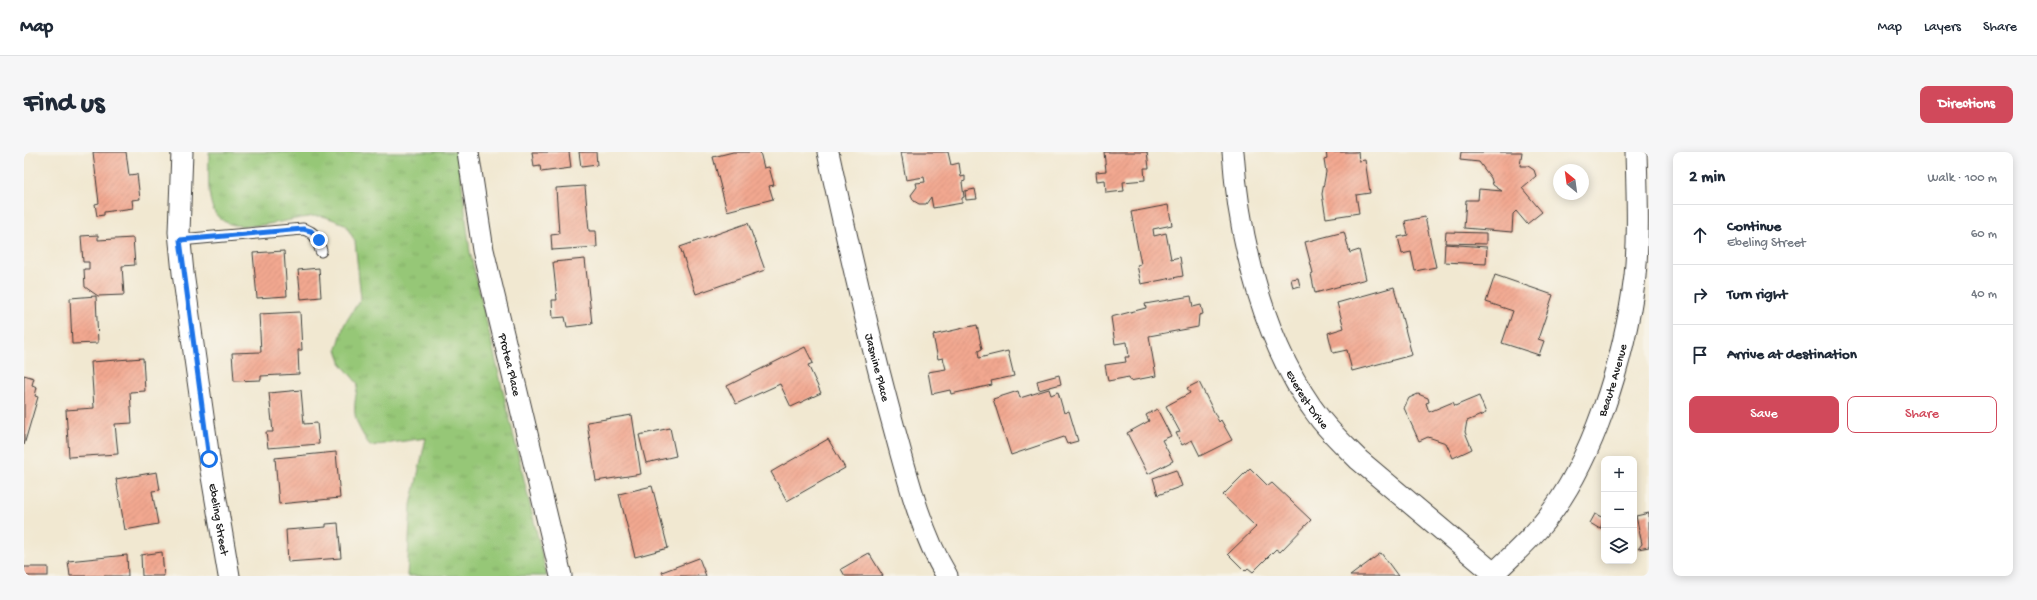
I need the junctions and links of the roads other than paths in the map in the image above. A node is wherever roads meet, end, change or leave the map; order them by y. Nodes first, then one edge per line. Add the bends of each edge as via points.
1 (182, 152) edge
2 (468, 152) edge
3 (828, 152) edge
4 (1233, 152) edge
5 (1636, 152) edge
6 (180, 240) junction
7 (321, 251) dead end
8 (1496, 574) edge
9 (229, 576) edge
10 (561, 576) edge
11 (946, 576) edge

1 - 6 street, Ebeling Street
2 - 10 street, Protea Place via 483,250
3 - 11 street, Jasmine Place via 870,338 903,458 926,531
4 - 8 street, Everest Drive via 1242,226 1266,317 1304,395 1329,430 1359,460
5 - 8 street, Beaute Avenue via 1638,217 1635,276 1608,397 1581,464 1560,498 1540,527
6 - 7 lane via 303,229 311,231 316,236
6 - 9 street, Ebeling Street via 209,459

